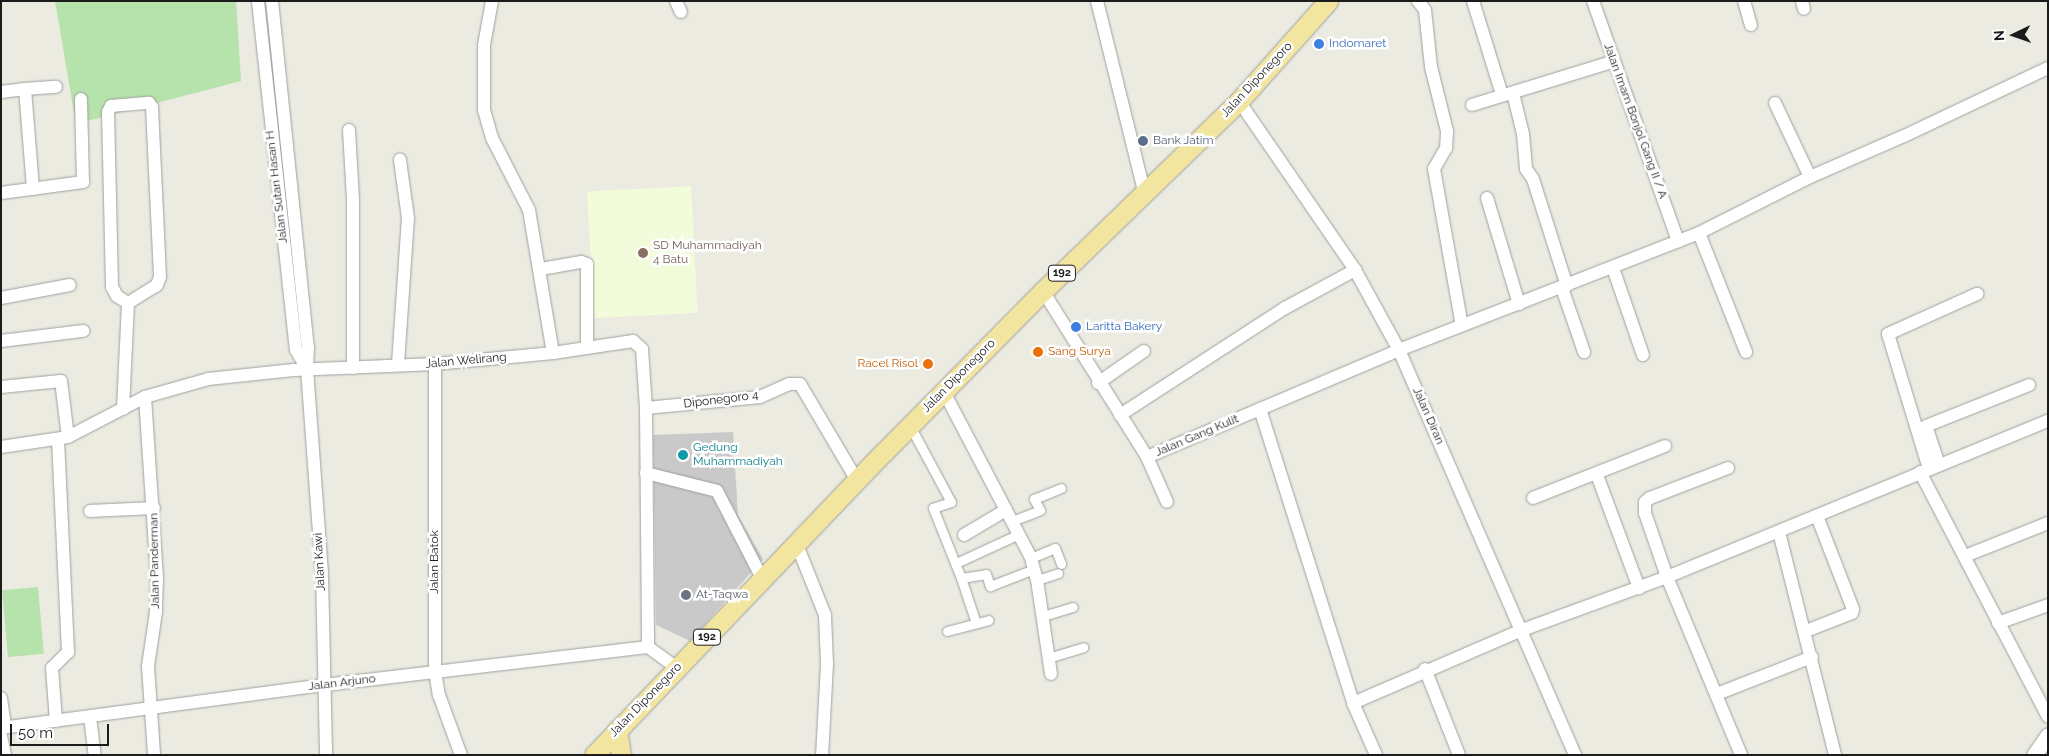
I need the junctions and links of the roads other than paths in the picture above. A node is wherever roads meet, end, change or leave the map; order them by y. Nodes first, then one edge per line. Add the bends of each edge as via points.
1 (258, 1) edge
2 (272, 1) edge
3 (492, 1) edge
4 (1097, 1) edge
5 (1328, 1) edge
6 (1418, 1) edge
7 (1473, 1) edge
8 (1593, 1) edge
9 (1744, 1) edge
10 (1751, 25) dead end
11 (1612, 62) junction
12 (2048, 68) edge
13 (56, 87) dead end
14 (1500, 88) dead end
15 (25, 89) junction
16 (1, 92) edge
17 (1514, 93) junction
18 (81, 99) dead end
19 (1239, 101) junction
20 (1775, 104) dead end
21 (1472, 105) dead end
22 (349, 130) dead end
23 (400, 160) dead end
24 (1810, 177) junction
25 (33, 189) junction
26 (1, 193) edge
27 (1145, 195) junction
28 (1487, 198) dead end
29 (1699, 232) junction
30 (1678, 241) junction
31 (1613, 268) junction
32 (541, 269) junction
33 (1355, 270) junction
34 (70, 285) dead end
35 (1564, 287) junction
36 (1043, 291) junction
37 (1977, 294) dead end
38 (1, 298) edge
39 (128, 303) junction
40 (1519, 304) junction
41 (1462, 326) junction
42 (83, 331) dead end
43 (1, 341) edge
44 (587, 348) junction
45 (1399, 350) junction
46 (1144, 351) dead end
47 (1584, 352) dead end
48 (1746, 352) dead end
49 (553, 353) junction
50 (1643, 354) dead end
51 (398, 364) junction
52 (435, 364) junction
53 (353, 368) junction
54 (307, 369) junction
55 (1098, 383) junction
56 (2029, 385) dead end
57 (1, 387) edge
58 (944, 392) junction
59 (145, 397) junction
60 (646, 408) junction
61 (123, 409) junction
62 (1260, 409) junction
63 (1120, 415) junction
64 (2048, 421) edge
65 (910, 426) junction
66 (63, 438) junction
67 (1665, 446) dead end
68 (1, 447) edge
69 (1147, 457) junction
70 (1728, 468) dead end
71 (1930, 469) junction
72 (646, 473) junction
73 (1597, 475) junction
74 (858, 482) junction
75 (1061, 488) dead end
76 (1533, 498) dead end
77 (1167, 502) dead end
78 (154, 508) junction
79 (90, 511) dead end
80 (1009, 516) junction
81 (1817, 516) junction
82 (2048, 524) edge
83 (1779, 532) junction
84 (1019, 534) junction
85 (964, 535) dead end
86 (797, 545) junction
87 (1965, 556) junction
88 (956, 563) junction
89 (1034, 569) junction
90 (1667, 577) junction
91 (961, 578) junction
92 (763, 580) junction
93 (1639, 588) junction
94 (2048, 605) edge
95 (1073, 607) dead end
96 (1043, 616) junction
97 (989, 620) dead end
98 (976, 623) junction
99 (1998, 623) junction
100 (1522, 630) junction
101 (1806, 631) junction
102 (947, 632) dead end
103 (648, 647) junction
104 (1083, 647) dead end
105 (1812, 656) junction
106 (1048, 658) junction
107 (677, 668) junction
108 (1425, 669) junction
109 (435, 671) junction
110 (1051, 674) dead end
111 (324, 685) junction
112 (1717, 694) junction
113 (1, 698) edge
114 (1353, 703) junction
115 (151, 709) junction
116 (90, 717) junction
117 (2048, 717) edge
118 (56, 721) junction
119 (617, 730) junction
120 (3, 731) edge
121 (2048, 735) edge
122 (5, 755) edge
123 (95, 755) edge
124 (154, 755) edge
125 (326, 755) edge
126 (461, 755) edge
127 (594, 755) edge
128 (621, 755) edge
129 (822, 755) edge
130 (1376, 755) edge
131 (1459, 755) edge
132 (1575, 755) edge
133 (1741, 755) edge
134 (1835, 755) edge
135 (2034, 755) edge

1 - 54 street, Jalan Sutan Hasan H via 296,350
2 - 54 street, Jalan Kawi via 308,348
3 - 32 street via 484,45 484,110 492,138 528,210
4 - 27 street
5 - 19 main road, Jalan Diponegoro / 192
6 - 41 street via 1424,10 1431,67 1447,131 1446,148 1434,169
7 - 14 street
8 - 11 street, Jalan Imam Bonjol Gang II / A
9 - 10 street
11 - 17 street
11 - 30 street, Jalan Imam Bonjol Gang II / A
12 - 24 street, Jalan Gang Kulit
13 - 15 street
15 - 16 street
15 - 25 street
17 - 21 street
17 - 35 street via 1524,134 1526,169 1532,179
18 - 25 street via 83,182
19 - 27 main road, Jalan Diponegoro / 192
19 - 33 street, Jalan Diran
20 - 24 street
22 - 53 street via 353,199
23 - 51 street via 408,218
24 - 29 street, Jalan Gang Kulit
25 - 26 street
27 - 36 main road, Jalan Diponegoro / 192
28 - 40 street
29 - 30 street, Jalan Gang Kulit
29 - 48 street
30 - 31 street, Jalan Gang Kulit
31 - 35 street, Jalan Gang Kulit
31 - 50 street
32 - 44 street via 581,262 587,264
32 - 49 street
33 - 45 street, Jalan Diran
33 - 63 street via 1285,308
34 - 38 street
35 - 40 street, Jalan Gang Kulit
35 - 47 street
36 - 55 street, Jalan Gang Kulit
36 - 58 main road, Jalan Diponegoro / 192
37 - 71 street via 1888,334
39 - 39 street via 157,285 160,277 152,107 149,103 111,106 108,112 112,287 117,296
39 - 61 street
40 - 41 street, Jalan Gang Kulit
41 - 45 street, Jalan Gang Kulit
42 - 43 street
44 - 49 street, Jalan Welirang
44 - 60 street, Jalan Welirang via 633,341 639,344
45 - 62 street, Jalan Gang Kulit
45 - 100 street, Jalan Diran
46 - 55 street
49 - 52 street, Jalan Welirang
51 - 52 street, Jalan Welirang
51 - 53 street, Jalan Welirang
52 - 109 street, Jalan Batok
53 - 54 street, Jalan Welirang
54 - 59 street, Jalan Welirang via 218,378
54 - 111 street, Jalan Kawi via 322,574
55 - 63 street, Jalan Gang Kulit
56 - 71 street via 1926,426
57 - 66 street via 62,381
58 - 65 main road, Jalan Diponegoro / 192
58 - 80 street
59 - 61 street, Jalan Welirang
59 - 78 street, Jalan Panderman
60 - 72 street, Jalan Welirang
60 - 74 street, Diponegoro 4 via 760,397 789,384 800,384
61 - 66 street, Jalan Welirang
62 - 69 street, Jalan Gang Kulit
62 - 114 street
63 - 69 street, Jalan Gang Kulit
64 - 71 street
65 - 74 main road, Jalan Diponegoro / 192
65 - 88 street via 951,502 934,508
66 - 68 street, Jalan Welirang
66 - 118 street via 68,652 52,668
67 - 73 street
69 - 77 street
70 - 90 street via 1645,502 1645,513
71 - 81 street
71 - 87 street
72 - 92 street via 717,491
72 - 103 street, Jalan Welirang
73 - 76 street
73 - 93 street
74 - 86 main road, Jalan Diponegoro / 192
75 - 80 street via 1034,499 1040,510
78 - 79 street
78 - 115 street, Jalan Panderman via 157,595 148,666
80 - 84 street
80 - 85 street
81 - 83 street
81 - 101 street via 1853,609
82 - 87 street
83 - 90 street
83 - 101 street
84 - 88 street
84 - 89 street
86 - 92 main road, Jalan Diponegoro / 192
86 - 129 street via 825,615 827,664
87 - 99 street
88 - 91 street
89 - 89 street via 1055,548 1059,568
89 - 91 street via 990,586 986,574
89 - 96 street
90 - 93 street
90 - 112 street
91 - 98 street
92 - 107 main road, Jalan Diponegoro / 192
93 - 100 street
94 - 99 street
95 - 96 street
96 - 106 street
97 - 98 street
98 - 102 street
99 - 117 street
100 - 108 street
100 - 132 street, Jalan Diran
101 - 105 street
103 - 107 street
103 - 109 street, Jalan Arjuno
104 - 106 street
105 - 112 street
105 - 134 street
106 - 110 street
107 - 119 main road, Jalan Diponegoro / 192
108 - 114 street
108 - 131 street
109 - 111 street, Jalan Arjuno
109 - 126 street, Jalan Batok via 439,695
111 - 115 street, Jalan Arjuno
111 - 125 street, Jalan Kawi
112 - 133 street
113 - 120 street
114 - 130 street
115 - 116 street, Jalan Arjuno
115 - 124 street, Jalan Panderman
116 - 118 street, Jalan Arjuno
116 - 123 street
118 - 120 street, Jalan Arjuno
119 - 127 main road, Jalan Diponegoro / 192
119 - 128 main road
120 - 122 street
121 - 135 street

